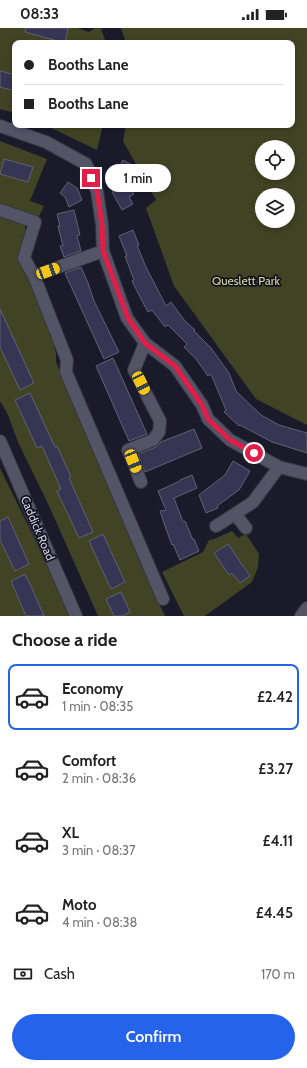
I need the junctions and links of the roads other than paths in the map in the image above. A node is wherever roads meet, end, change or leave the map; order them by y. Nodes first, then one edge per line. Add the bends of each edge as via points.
1 (0, 126) edge
2 (0, 210) edge
3 (103, 251) junction
4 (34, 276) junction
5 (145, 343) junction
6 (0, 441) edge
7 (279, 467) junction
8 (307, 474) edge
9 (141, 482) dead end
10 (235, 514) junction
11 (216, 526) dead end
12 (246, 528) dead end
13 (163, 599) dead end
14 (307, 608) edge
15 (76, 616) edge
16 (301, 616) edge

1 - 3 street via 46,142 86,164 97,191
2 - 4 street via 35,222 24,258
3 - 4 street
3 - 5 street via 128,318
4 - 13 street via 67,360 66,372
5 - 7 street via 175,366 202,405 208,419 230,440
5 - 9 street via 134,370 160,421 159,432 153,440 128,450
6 - 15 street, Caddick Road
7 - 8 street
7 - 10 street via 253,502
10 - 11 street
10 - 12 street
14 - 16 street

